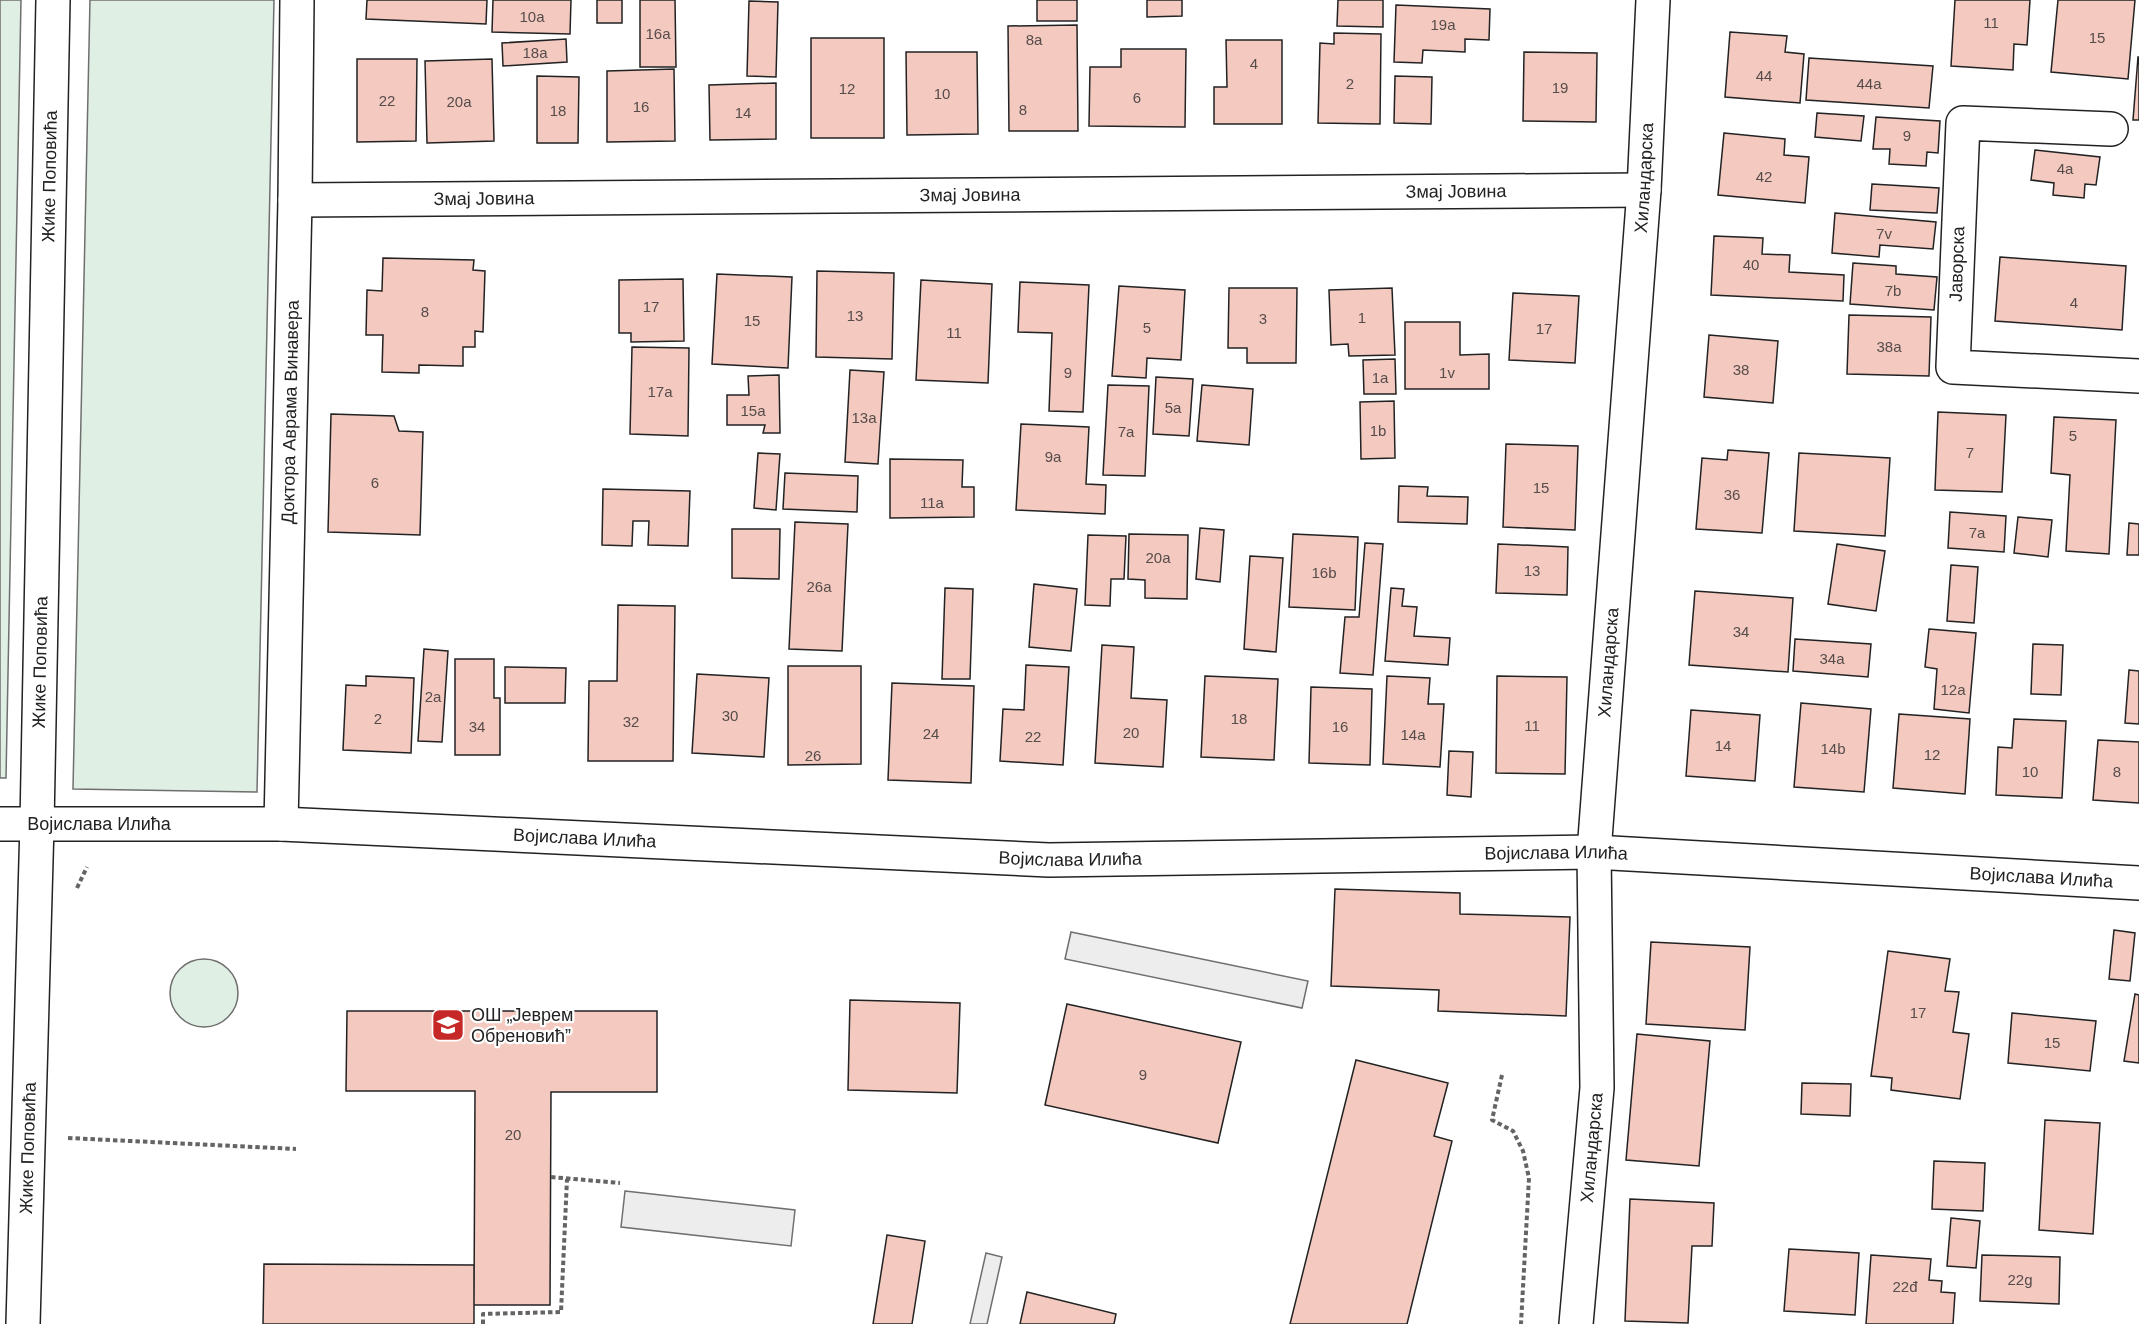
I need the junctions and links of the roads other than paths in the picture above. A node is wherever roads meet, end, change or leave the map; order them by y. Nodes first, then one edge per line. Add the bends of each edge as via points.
1 (53, 0) edge
2 (297, 0) edge
3 (1653, 0) edge
4 (2111, 129) dead end
5 (1644, 190) junction
6 (295, 200) junction
7 (2139, 376) edge
8 (0, 824) edge
9 (281, 824) junction
10 (37, 825) junction
11 (1594, 852) junction
12 (2139, 883) edge
13 (23, 1324) edge
14 (1576, 1324) edge

1 - 10 street, Жике Поповића
2 - 6 street, Доктора Аврама Винавера
3 - 5 street, Хиландарска
4 - 7 street, Јаворска via 1963,123 1953,367
5 - 6 street, Змај Јовина
5 - 11 street, Хиландарска
6 - 9 street, Доктора Аврама Винавера
8 - 10 street, Војислава Илића
9 - 10 street, Војислава Илића
9 - 11 street, Војислава Илића via 1049,860
10 - 13 street, Жике Поповића
11 - 12 street, Војислава Илића
11 - 14 street, Хиландарска via 1597,1088

